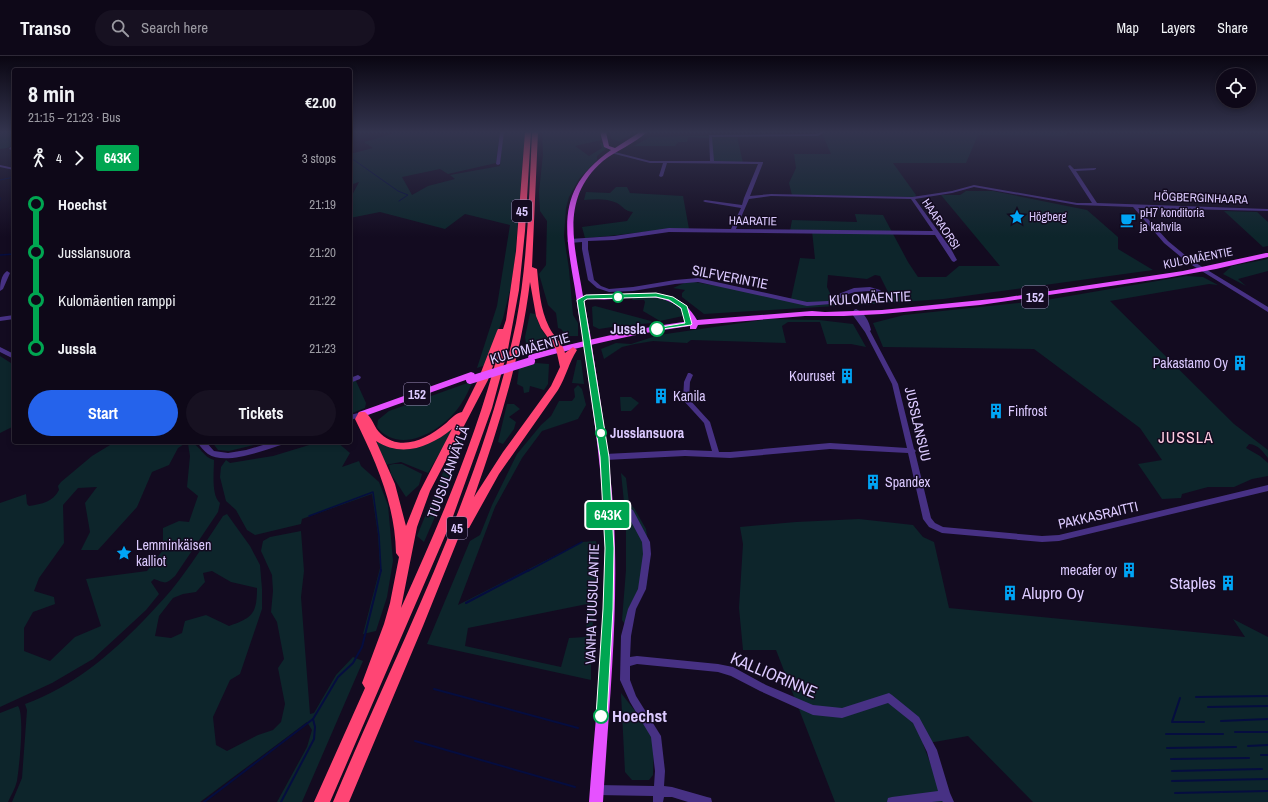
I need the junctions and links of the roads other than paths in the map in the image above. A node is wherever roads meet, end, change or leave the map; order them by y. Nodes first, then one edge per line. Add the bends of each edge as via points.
1 (525, 167) edge
2 (533, 167) edge
3 (594, 167) edge
4 (664, 167) edge
5 (759, 167) edge
6 (1094, 169) dead end
7 (661, 176) dead end
8 (746, 198) junction
9 (912, 198) junction
10 (705, 201) dead end
11 (1096, 205) junction
12 (1134, 206) junction
13 (744, 207) junction
14 (1268, 210) edge
15 (733, 230) junction
16 (936, 233) junction
17 (585, 240) junction
18 (530, 241) junction
19 (570, 241) junction
20 (1267, 255) edge
21 (954, 260) dead end
22 (1203, 268) junction
23 (7, 273) dead end
24 (0, 289) edge
25 (515, 290) junction
26 (880, 294) dead end
27 (580, 300) junction
28 (1268, 310) edge
29 (858, 313) junction
30 (12, 317) edge
31 (0, 319) edge
32 (692, 325) junction
33 (0, 349) edge
34 (573, 350) junction
35 (561, 351) junction
36 (12, 356) edge
37 (564, 366) junction
38 (690, 375) dead end
39 (358, 377) dead end
40 (352, 380) edge
41 (473, 398) junction
42 (358, 418) edge
43 (203, 444) edge
44 (274, 444) edge
45 (912, 452) junction
46 (716, 454) junction
47 (604, 457) junction
48 (1268, 488) edge
49 (607, 508) junction
50 (932, 525) joint
51 (401, 572) junction
52 (426, 604) junction
53 (624, 662) junction
54 (355, 730) junction
55 (658, 791) junction
56 (596, 796) edge
57 (947, 799) edge
58 (322, 802) edge
59 (341, 802) edge
60 (658, 802) edge
61 (707, 802) edge
62 (892, 802) edge

1 - 25 highway, TUUSULANVÄYLÄ / 45
2 - 18 highway, TUUSULANVÄYLÄ / 45
3 - 19 main road, VANHA TUUSULANTIE via 577,190 571,206
4 - 7 street
5 - 8 street
6 - 11 street via 1071,168
8 - 9 street, HÖGBERGINHAARA via 779,195
8 - 13 street
9 - 11 street, HÖGBERGINHAARA via 974,186
9 - 16 street, HAARAORSI
10 - 13 street
11 - 12 street, HÖGBERGINHAARA
12 - 14 street, HÖGBERGINHAARA
12 - 22 street via 1166,242
13 - 15 street
15 - 16 street, HAARATIE
15 - 17 street, HAARATIE via 664,230
16 - 21 street, HAARAORSI
17 - 19 street, HAARATIE
17 - 26 street, SILFVERINTIE via 591,280 600,288 610,290 661,285 680,280 698,280 807,304 829,303 854,290 870,289
18 - 35 highway via 535,294 540,316
18 - 52 highway, TUUSULANVÄYLÄ / 45 via 520,321 505,386 474,483
19 - 27 main road, VANHA TUUSULANTIE
20 - 22 main road, KULOMÄENTIE / 152
22 - 28 street
22 - 29 main road, KULOMÄENTIE / 152 via 1026,298
23 - 24 street
25 - 41 highway via 492,360
25 - 54 highway, TUUSULANVÄYLÄ / 45 via 495,380 461,482
27 - 32 main road via 587,302 607,297 656,295 671,298 684,307
27 - 47 main road, VANHA TUUSULANTIE, bridge
29 - 32 main road, KULOMÄENTIE / 152 via 760,317
29 - 45 street, JUSSLANSUU via 860,323 868,332 896,384
30 - 31 street
32 - 34 main road, KULOMÄENTIE / 152
32 - 35 main road, KULOMÄENTIE / 152 via 627,334
33 - 36 street
34 - 35 main road, KULOMÄENTIE / 152
34 - 37 highway
35 - 37 highway
35 - 42 main road, KULOMÄENTIE / 152, bridge via 470,378
37 - 52 highway via 555,388 484,487
38 - 46 street via 686,400 707,422
39 - 40 street
41 - 42 highway via 444,432 426,442 412,445 397,445 383,441
41 - 51 highway via 425,491 411,528
42 - 51 highway via 394,496 400,528
43 - 44 street via 211,452 221,456
45 - 46 street via 830,446
45 - 50 street, JUSSLANSUU via 926,515
46 - 47 street
47 - 49 main road, VANHA TUUSULANTIE
48 - 50 street, PAKKASRAITTI via 1059,538 951,532
49 - 53 street via 622,508 630,512 646,542 647,554 642,589 632,609
49 - 56 main road, VANHA TUUSULANTIE via 610,548 608,609
51 - 54 highway via 390,624
52 - 59 highway, TUUSULANVÄYLÄ / 45
53 - 55 street via 627,686 656,736 660,771
53 - 57 street, KALLIORINNE via 637,660 726,670 813,710 842,713 889,698 916,720 932,750
54 - 58 highway, TUUSULANVÄYLÄ / 45
55 - 56 street
55 - 60 street
55 - 61 street via 672,792
57 - 62 street, KALLIORINNE

